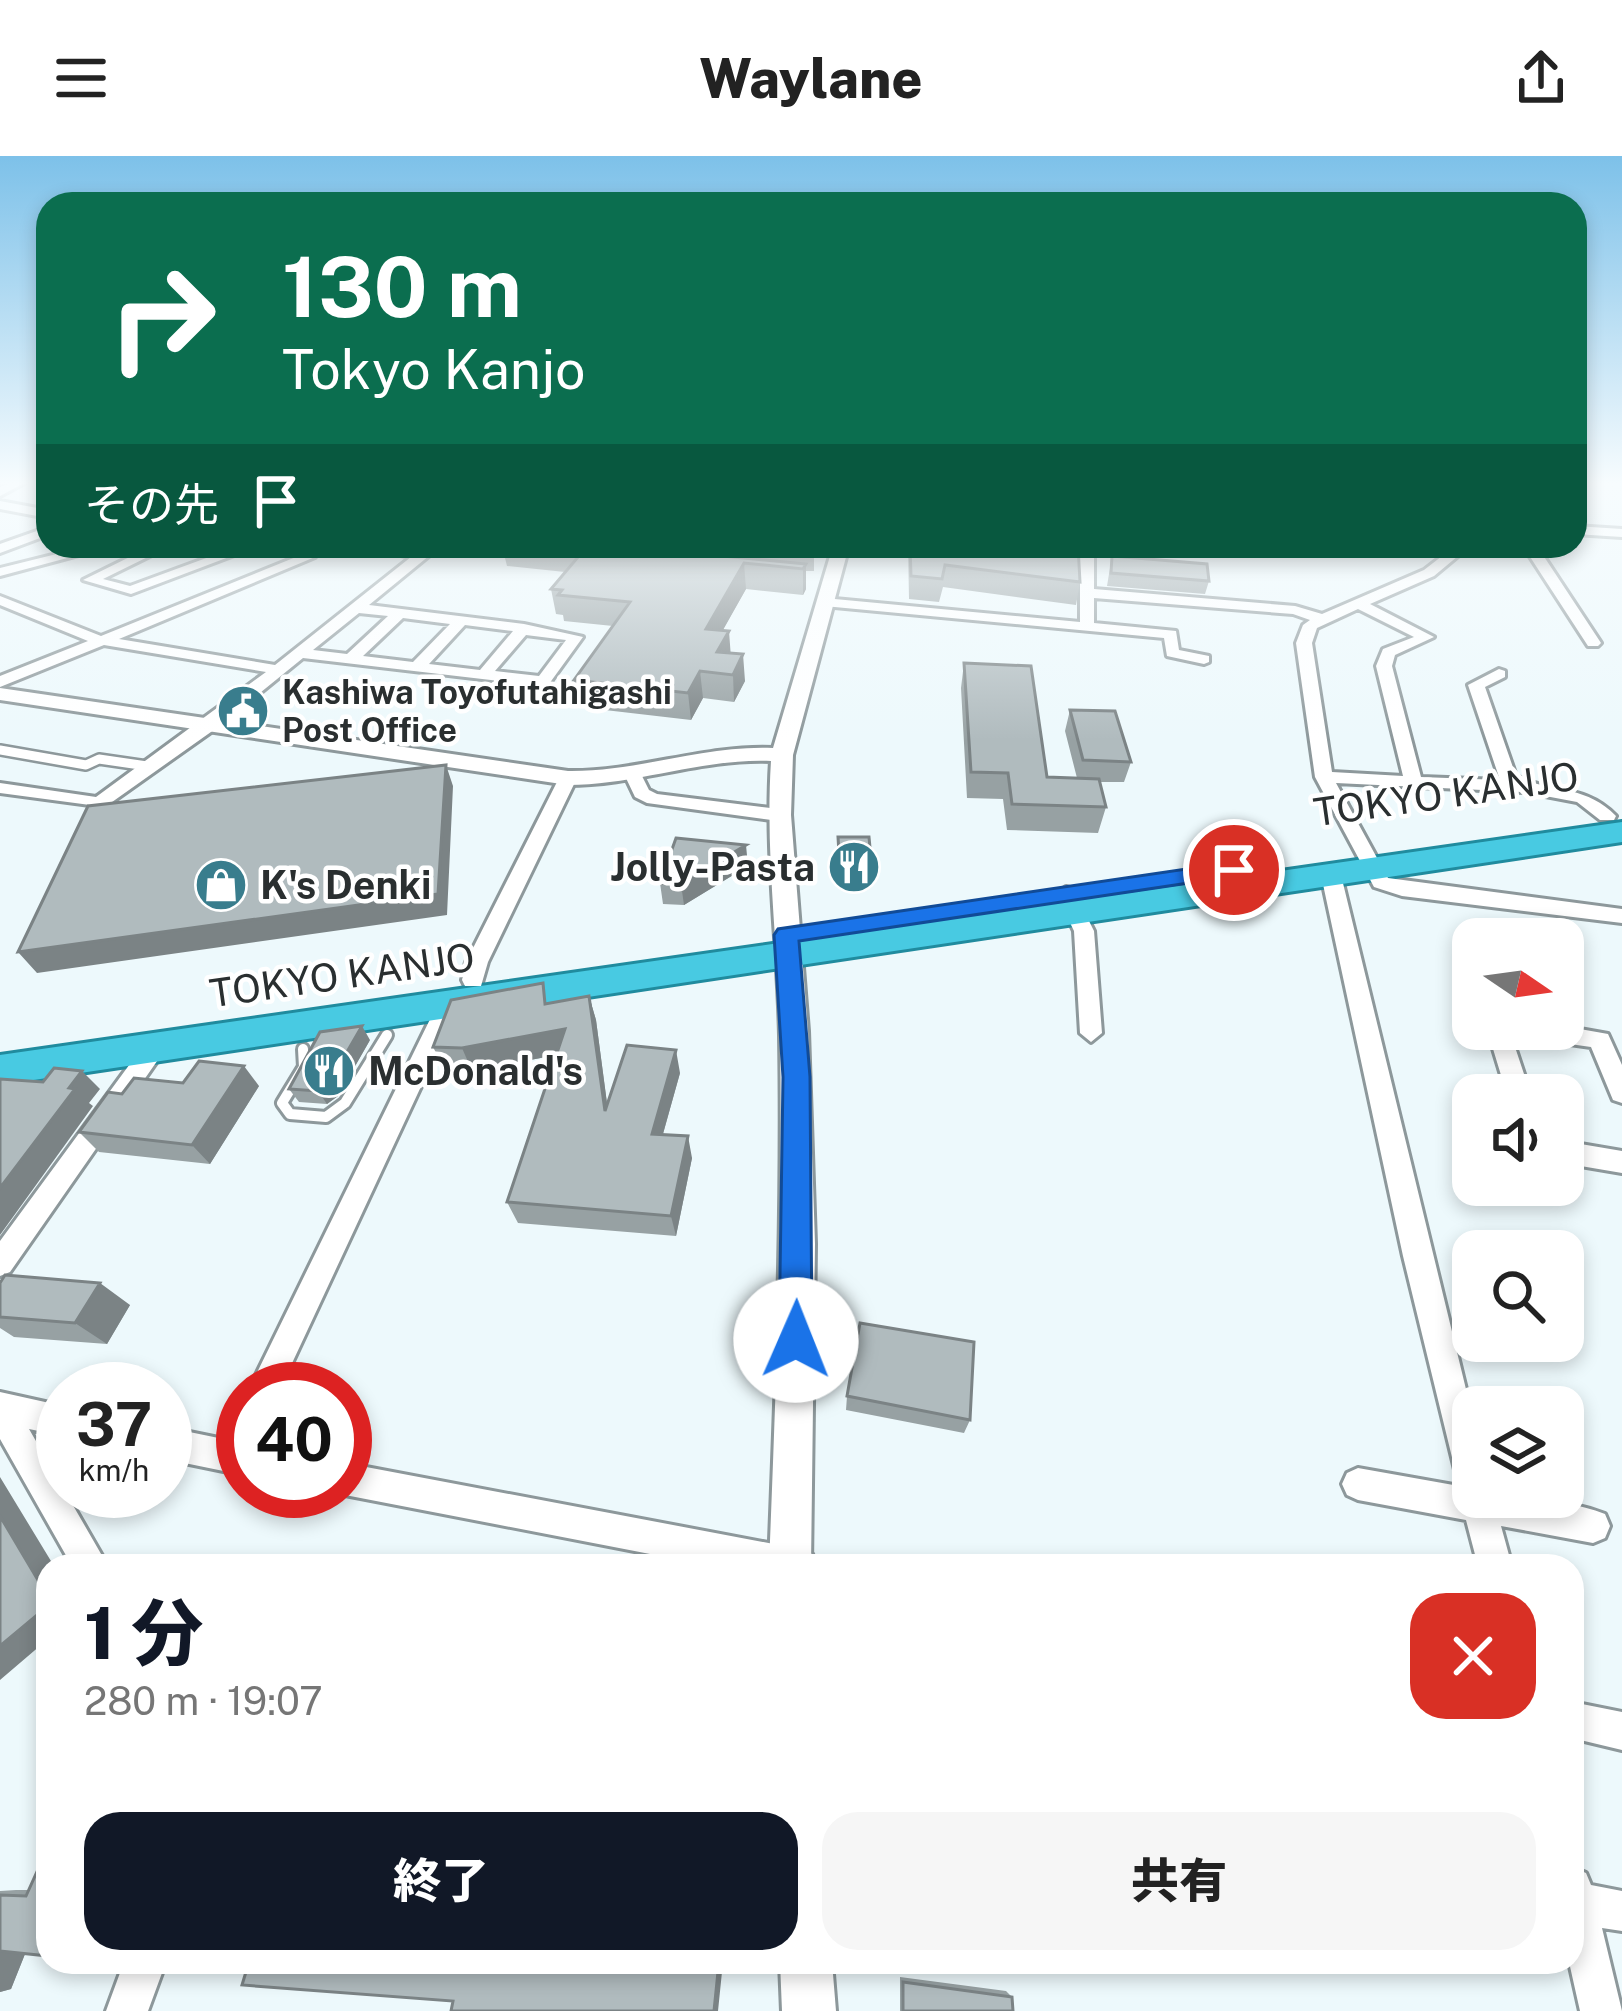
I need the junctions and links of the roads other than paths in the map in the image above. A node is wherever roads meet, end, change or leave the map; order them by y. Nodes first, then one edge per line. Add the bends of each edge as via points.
1 (117, 568) edge
2 (192, 568) edge
3 (281, 568) edge
4 (406, 568) edge
5 (831, 568) edge
6 (1087, 568) edge
7 (1436, 568) edge
8 (1544, 568) edge
9 (822, 588) junction
10 (1087, 593) junction
11 (4, 605) edge
12 (1361, 605) junction
13 (357, 608) junction
14 (401, 613) junction
15 (463, 619) junction
16 (1324, 620) junction
17 (1087, 627) junction
18 (522, 630) junction
19 (99, 640) junction
20 (1593, 644) dead end
21 (299, 653) junction
22 (1204, 658) dead end
23 (351, 659) junction
24 (417, 667) junction
25 (279, 670) junction
26 (1499, 674) dead end
27 (484, 675) junction
28 (0, 682) edge
29 (0, 694) edge
30 (212, 723) junction
31 (0, 750) edge
32 (782, 755) junction
33 (148, 766) junction
34 (634, 776) junction
35 (1324, 777) junction
36 (568, 778) junction
37 (1414, 783) junction
38 (0, 788) edge
39 (1524, 788) junction
40 (779, 815) junction
41 (1617, 821) edge
42 (1366, 860) junction
43 (1331, 875) junction
44 (1071, 903) junction
45 (1622, 916) edge
46 (787, 944) junction
47 (461, 993) junction
48 (1091, 1033) dead end
49 (387, 1035) dead end
50 (1584, 1038) edge
51 (0, 1048) edge
52 (154, 1048) junction
53 (303, 1049) dead end
54 (0, 1070) edge
55 (1622, 1093) edge
56 (1584, 1156) edge
57 (1622, 1162) edge
58 (0, 1264) edge
59 (277, 1362) edge
60 (1452, 1395) edge
61 (0, 1408) edge
62 (36, 1415) edge
63 (372, 1484) edge
64 (1358, 1484) dead end
65 (1452, 1492) edge
66 (1483, 1518) edge
67 (1564, 1518) edge
68 (1593, 1526) dead end
69 (84, 1554) edge
70 (736, 1554) edge
71 (793, 1554) edge
72 (1492, 1554) edge
73 (1584, 1723) edge
74 (1622, 1731) edge
75 (1584, 1900) edge
76 (1622, 1911) edge
77 (1584, 1942) edge
78 (141, 1974) edge
79 (807, 1974) edge
80 (127, 2011) edge
81 (809, 2011) edge
82 (1601, 2011) edge

1 - 2 street via 90,580 131,590
3 - 19 street
4 - 13 street
5 - 9 street
6 - 10 street
7 - 12 street
8 - 20 street
9 - 17 street
9 - 32 street
10 - 16 street via 1295,610
10 - 17 street
11 - 19 street
12 - 16 street
12 - 37 street via 1426,637 1388,652 1384,666
13 - 14 street
13 - 21 street
14 - 15 street
14 - 23 street
15 - 18 street
15 - 24 street
16 - 35 street via 1310,626 1304,643
17 - 22 street via 1171,634 1172,653
18 - 27 street
18 - 27 street via 577,637 543,681
19 - 25 street
19 - 28 street
21 - 23 street
21 - 25 street
23 - 24 street
24 - 27 street
25 - 30 street
26 - 39 street via 1476,685 1508,779
29 - 30 street
30 - 33 street
30 - 36 street
31 - 33 lane
32 - 34 street via 746,753
32 - 40 street
33 - 38 street via 99,803
34 - 36 street
34 - 40 street via 641,794 653,799
35 - 37 street
35 - 42 street
36 - 47 street
37 - 39 street
39 - 41 street via 1583,798
40 - 46 street
41 - 42 highway, TOKYO KANJO
42 - 43 highway, TOKYO KANJO
42 - 44 highway, TOKYO KANJO
42 - 45 street via 1382,882 1402,889
43 - 44 highway, TOKYO KANJO
43 - 60 street
44 - 46 highway, TOKYO KANJO
44 - 48 street via 1084,931
46 - 47 highway, TOKYO KANJO
46 - 71 street via 798,1244
47 - 51 highway, TOKYO KANJO
47 - 52 highway, TOKYO KANJO
47 - 59 street
49 - 53 lane via 328,1117 290,1114 282,1103 304,1067
50 - 55 street via 1600,1040
52 - 54 highway, TOKYO KANJO
52 - 58 street
56 - 57 street
61 - 62 street
61 - 69 street
63 - 70 street
64 - 65 street
66 - 72 street
67 - 68 street
73 - 74 street
75 - 76 street
77 - 82 street
78 - 80 street
79 - 81 street

